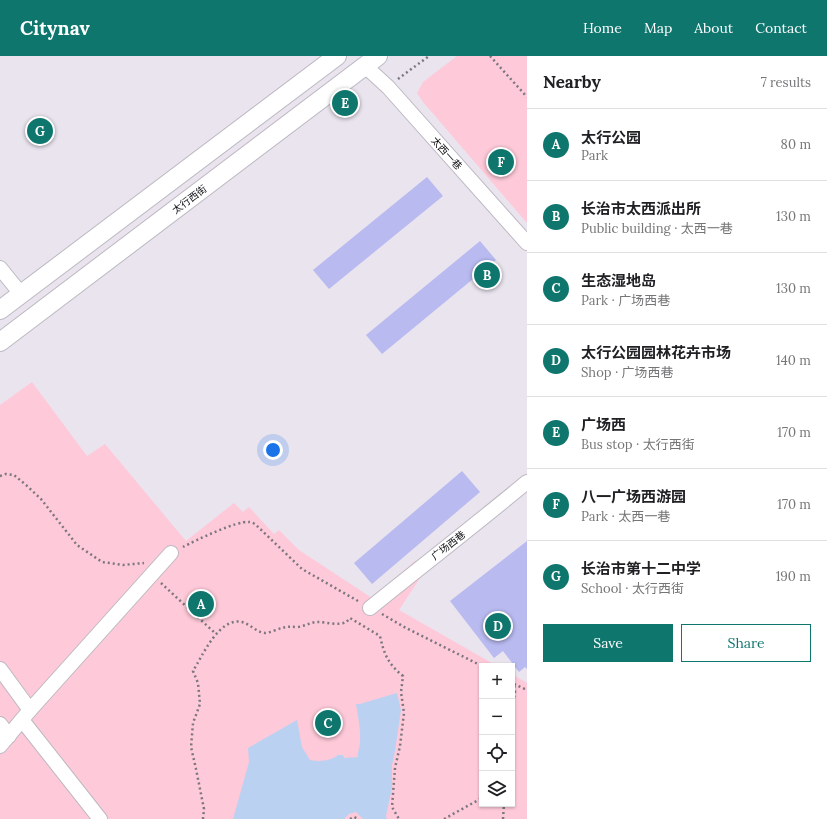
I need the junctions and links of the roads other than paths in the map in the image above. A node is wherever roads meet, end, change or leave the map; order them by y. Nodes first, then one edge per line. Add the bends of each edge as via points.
1 (337, 56) edge
2 (371, 61) edge
3 (527, 243) edge
4 (0, 268) edge
5 (21, 294) junction
6 (0, 310) edge
7 (0, 342) edge
8 (527, 482) edge
9 (171, 553) road end
10 (370, 608) road end
11 (0, 669) edge
12 (26, 715) junction
13 (0, 724) edge
14 (4, 741) edge
15 (100, 819) edge

1 - 5 main road
2 - 3 street, 太西一巷 via 388,87
2 - 7 main road, 太行西街
4 - 5 street
5 - 6 main road
8 - 10 street, 广场西巷
9 - 12 street via 149,569
11 - 12 street
12 - 14 street
12 - 15 street
13 - 14 street

